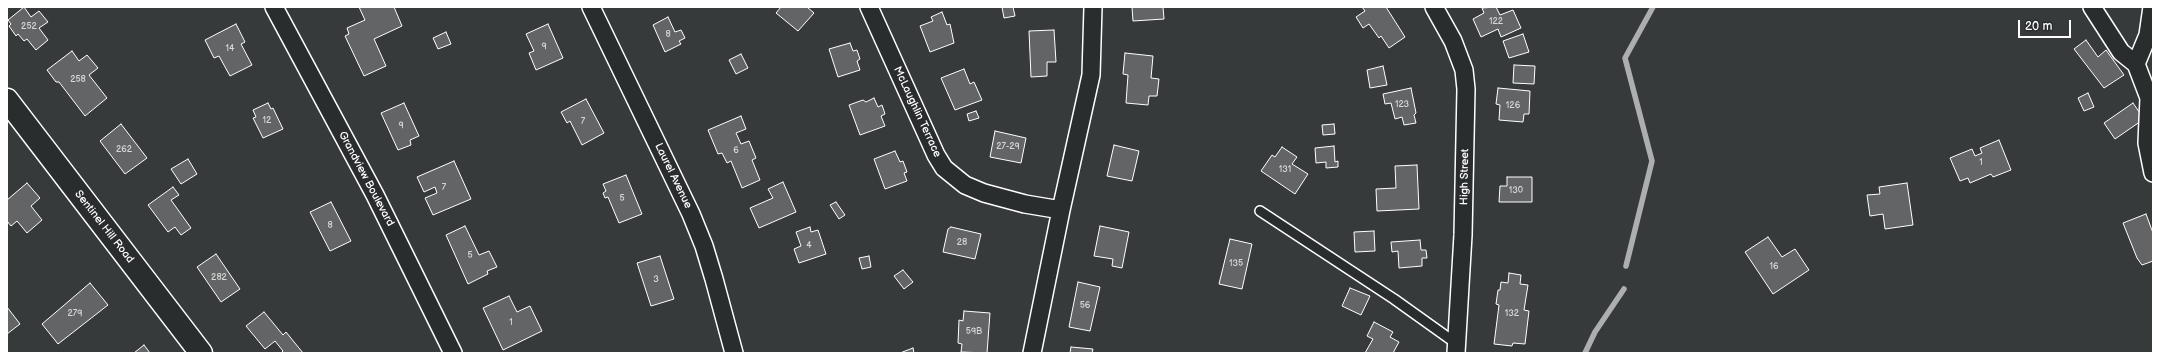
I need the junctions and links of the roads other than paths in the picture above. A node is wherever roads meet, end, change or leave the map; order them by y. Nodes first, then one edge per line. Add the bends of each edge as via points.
1 (274, 7) edge
2 (591, 7) edge
3 (869, 7) edge
4 (1093, 7) edge
5 (1434, 7) edge
6 (2092, 7) edge
7 (2152, 7) edge
8 (2136, 64) junction
9 (7, 100) edge
10 (2153, 174) edge
11 (1060, 210) junction
12 (1260, 211) dead end
13 (1457, 349) edge
14 (201, 353) edge
15 (453, 353) edge
16 (734, 353) edge
17 (1032, 353) edge

1 - 15 street, Grandview Boulevard via 375,195
2 - 16 street, Laurel Avenue via 694,220 714,279
3 - 11 street, McLaughlin Terrace via 944,168 965,185 984,193
4 - 11 street via 1091,75
5 - 13 street, High Street via 1453,41 1464,70 1466,89 1463,235
6 - 8 street via 2121,52
7 - 8 street via 2148,35
8 - 10 street via 2149,98 2147,143
9 - 14 main road, Sentinel Hill Road
11 - 17 street
12 - 13 lane via 1394,299

